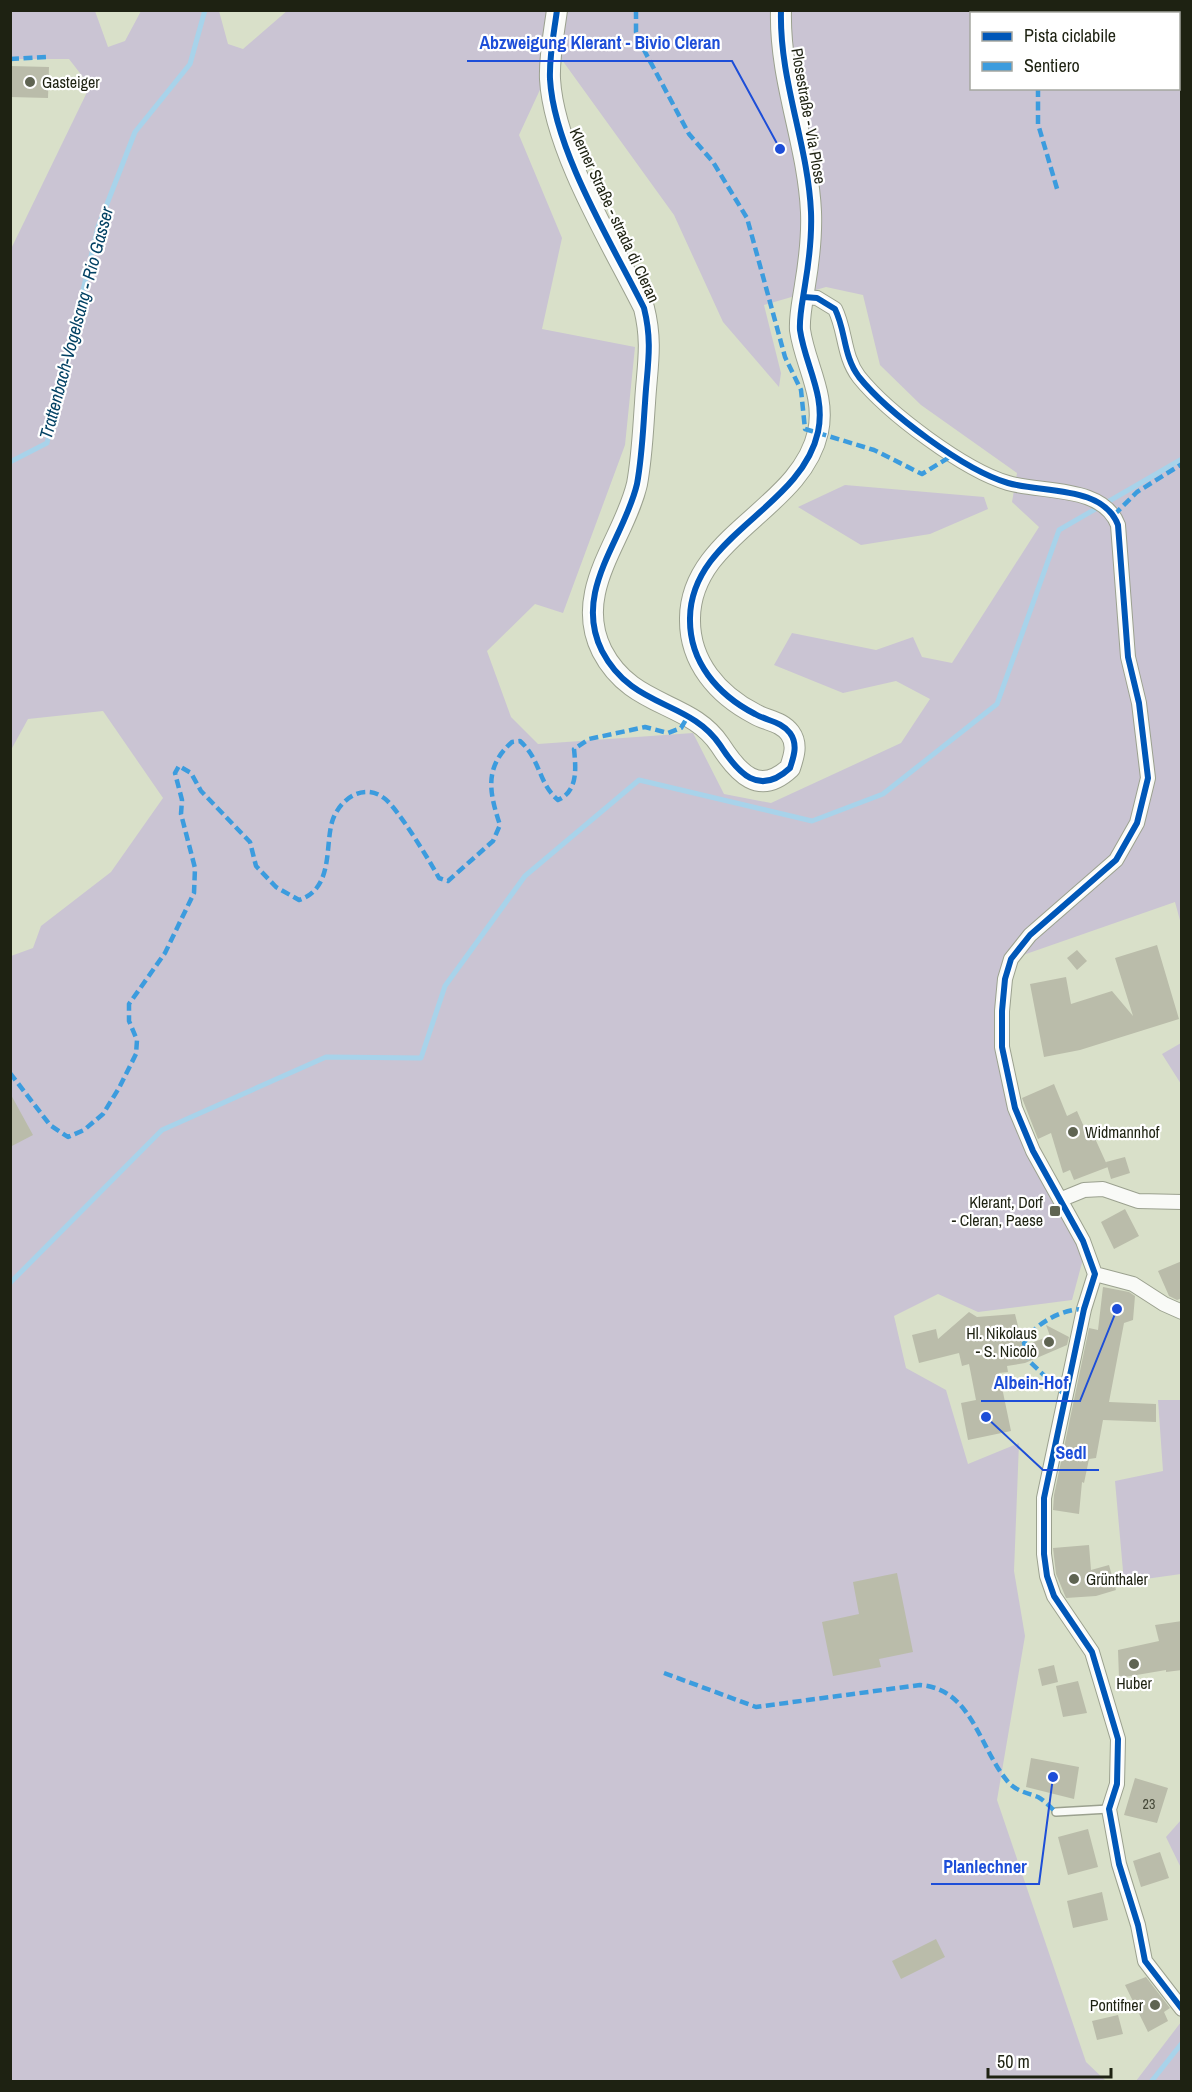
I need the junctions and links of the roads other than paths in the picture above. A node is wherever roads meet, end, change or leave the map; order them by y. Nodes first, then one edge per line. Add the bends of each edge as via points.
1 (557, 10) edge
2 (781, 10) edge
3 (804, 297) junction
4 (1062, 1199) junction
5 (1182, 1202) edge
6 (1095, 1274) junction
7 (1182, 1312) edge
8 (1109, 1809) junction
9 (1056, 1812) dead end
10 (1182, 2009) edge

1 - 3 street, Klerner Straße - strada di Cleran via 550,78 555,112 567,148 644,309 650,332 636,485 601,568 594,596 594,626 612,669 623,680 651,700 688,716 714,736 744,777 757,781 782,776 790,768 795,744 790,733 777,722 740,706 714,685 699,663 690,618 694,593 706,568 791,483 808,458 818,432 820,406 800,328
2 - 3 street, Plosestraße - Via Plose via 782,52 811,211
3 - 4 street via 817,298 834,309 846,352 860,378 953,455 1008,483 1093,500 1114,515 1120,536 1128,657 1139,703 1148,778 1137,823 1116,860 1030,935 1011,959 1002,1011 1002,1047 1015,1108 1033,1151
4 - 5 street via 1084,1190 1103,1189 1138,1201
4 - 6 street
6 - 7 street via 1133,1284
6 - 8 street via 1044,1498 1044,1554 1054,1596 1092,1652 1118,1739 1117,1784
8 - 9 lane
8 - 10 street via 1145,1961

